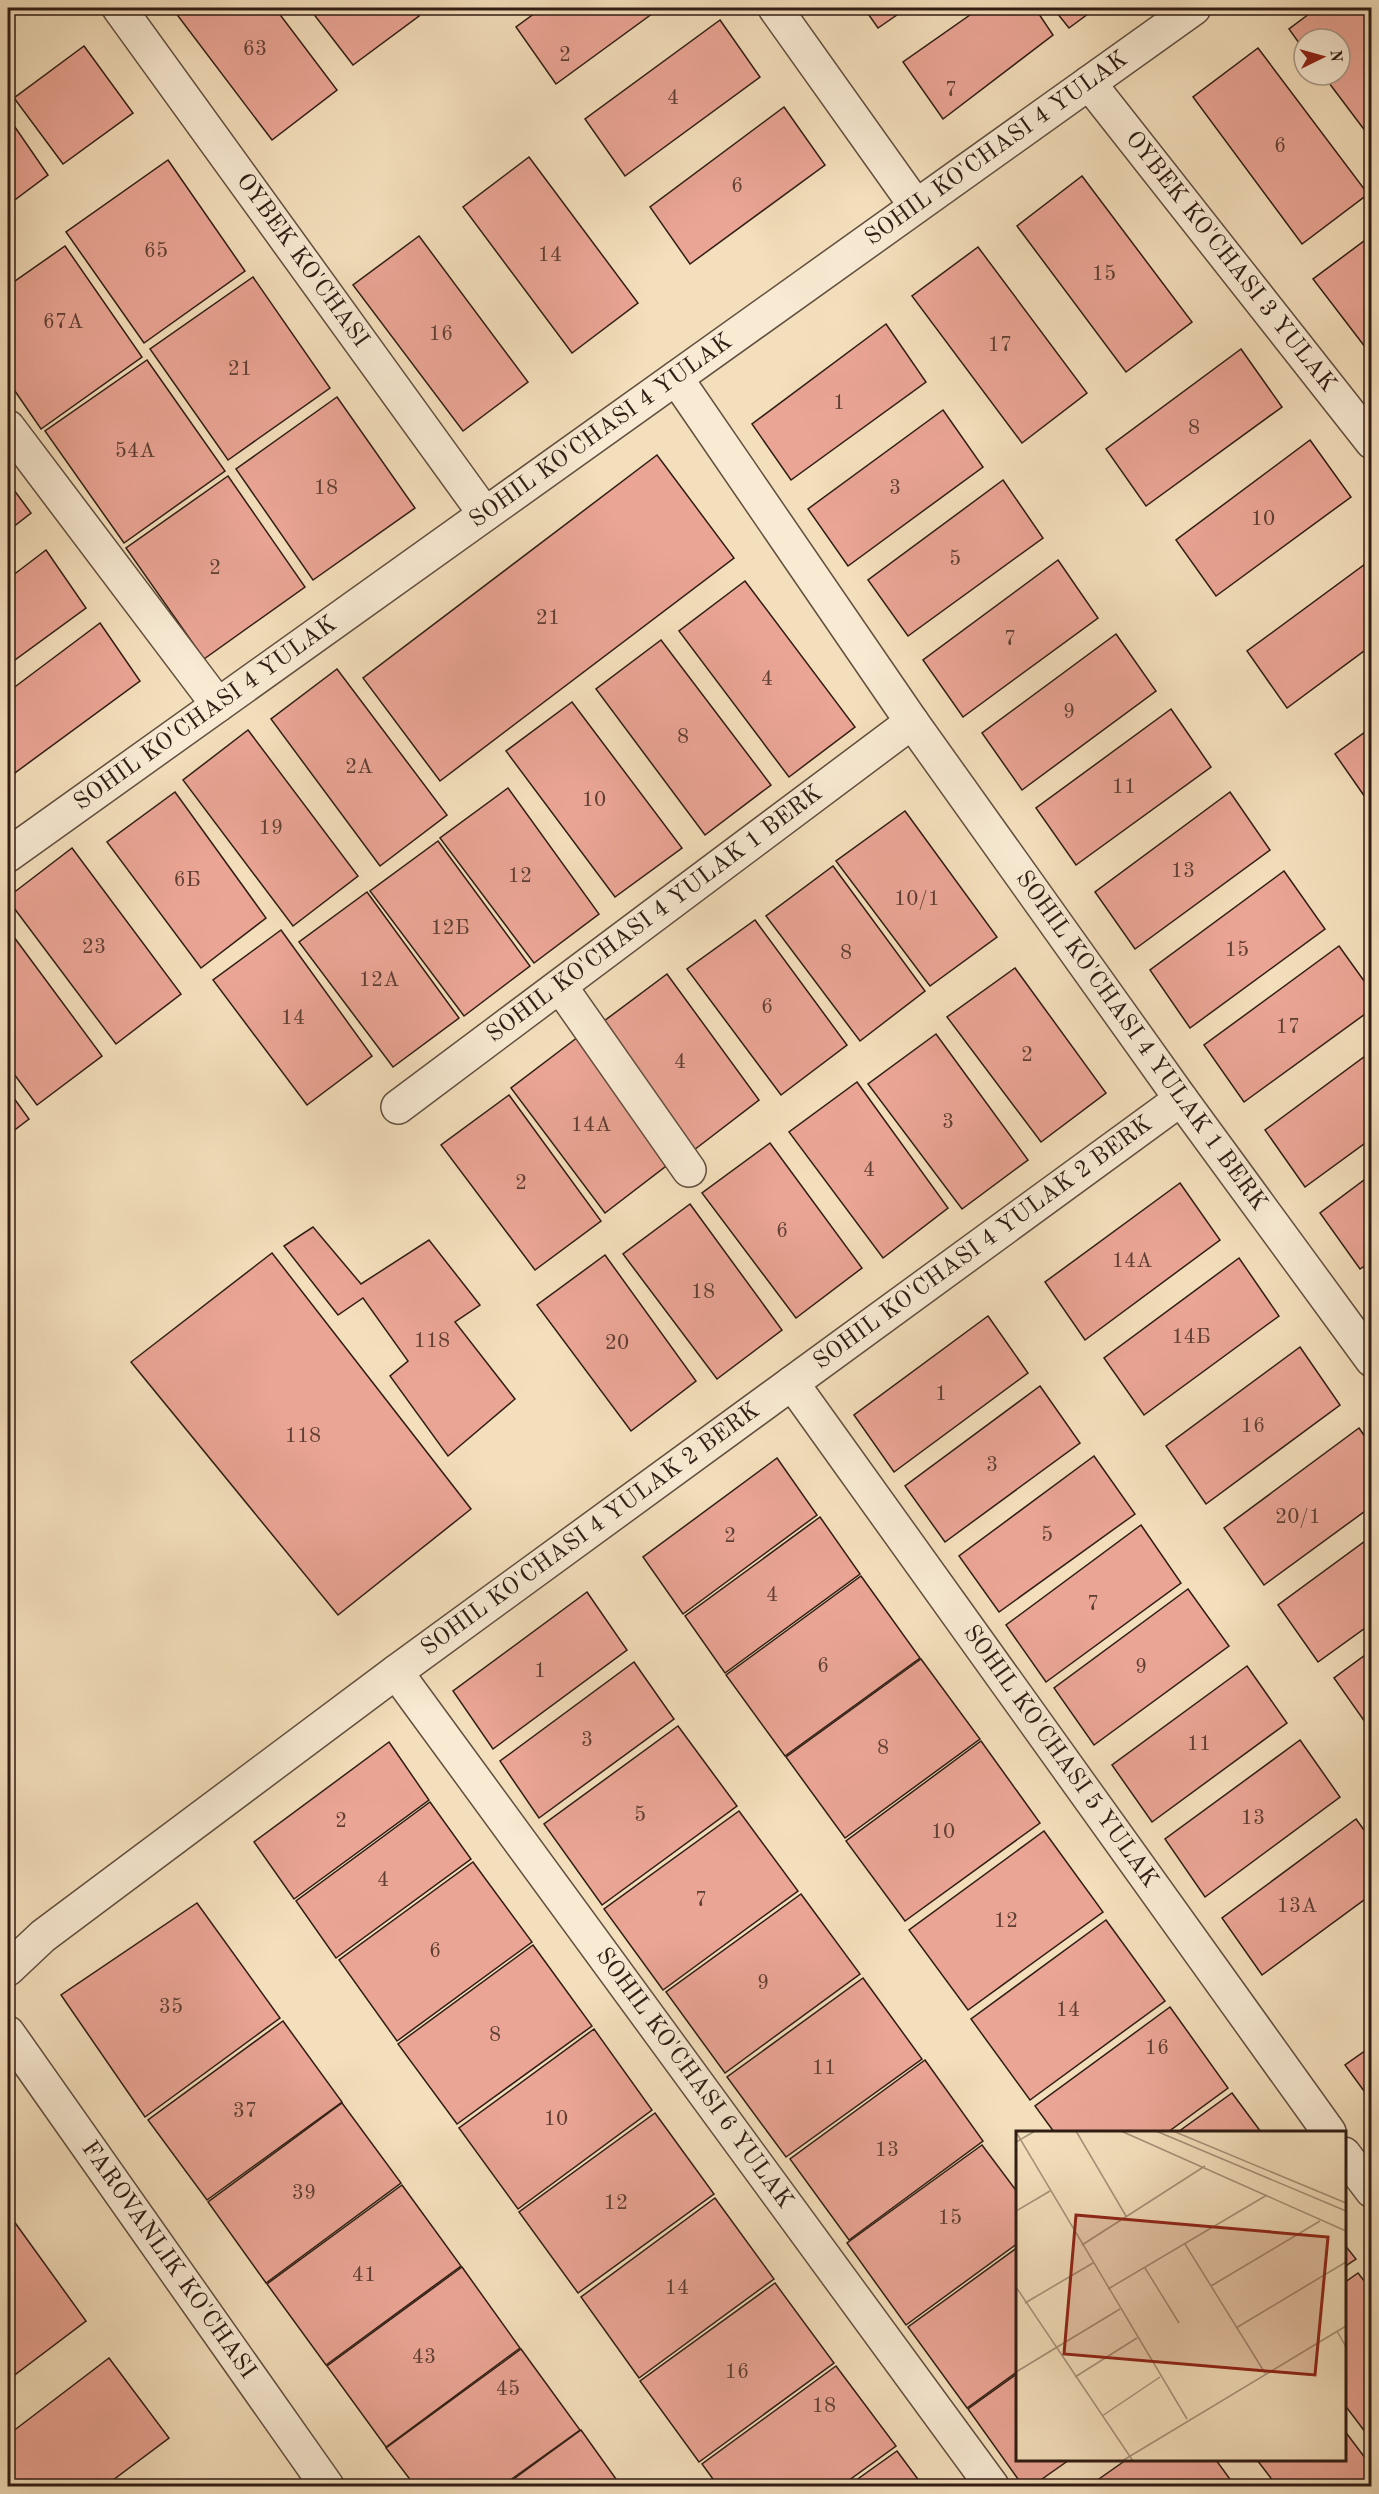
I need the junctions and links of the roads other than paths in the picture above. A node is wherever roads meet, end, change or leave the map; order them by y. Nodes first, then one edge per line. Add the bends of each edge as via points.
1 (119, 8) edge
2 (775, 8) edge
3 (1194, 8) edge
4 (1089, 82) junction
5 (916, 206) junction
6 (676, 378) junction
7 (8, 427) edge
8 (1371, 442) edge
9 (485, 514) junction
10 (218, 705) junction
11 (912, 722) junction
12 (8, 855) edge
13 (560, 986) junction
14 (1181, 1100) junction
15 (398, 1107) dead end
16 (689, 1170) dead end
17 (1371, 1360) edge
18 (792, 1383) junction
19 (396, 1672) junction
20 (8, 1969) edge
21 (8, 2033) edge
22 (1328, 2131) edge
23 (1346, 2157) edge
24 (1371, 2191) edge
25 (327, 2487) edge
26 (992, 2487) edge

1 - 9 street, OYBEK KO'CHASI
2 - 5 street
3 - 4 street, SOHIL KO'CHASI 4 YULAK
4 - 5 street, SOHIL KO'CHASI 4 YULAK
4 - 8 street, OYBEK KO'CHASI 3 YULAK
5 - 6 street, SOHIL KO'CHASI 4 YULAK
6 - 9 street, SOHIL KO'CHASI 4 YULAK
6 - 11 street, SOHIL KO'CHASI 4 YULAK 1 BERK
7 - 10 street
9 - 10 street, SOHIL KO'CHASI 4 YULAK
10 - 12 street, SOHIL KO'CHASI 4 YULAK
11 - 13 street, SOHIL KO'CHASI 4 YULAK 1 BERK
11 - 14 street, SOHIL KO'CHASI 4 YULAK 1 BERK
13 - 15 street, SOHIL KO'CHASI 4 YULAK 1 BERK
13 - 16 street
14 - 17 street, SOHIL KO'CHASI 4 YULAK 1 BERK
14 - 18 street, SOHIL KO'CHASI 4 YULAK 2 BERK
18 - 19 street, SOHIL KO'CHASI 4 YULAK 2 BERK
18 - 22 street, SOHIL KO'CHASI 5 YULAK
19 - 20 street, SOHIL KO'CHASI 4 YULAK 2 BERK via 43,1936
19 - 26 street, SOHIL KO'CHASI 6 YULAK
21 - 25 street, FAROVANLIK KO'CHASI
23 - 24 street

